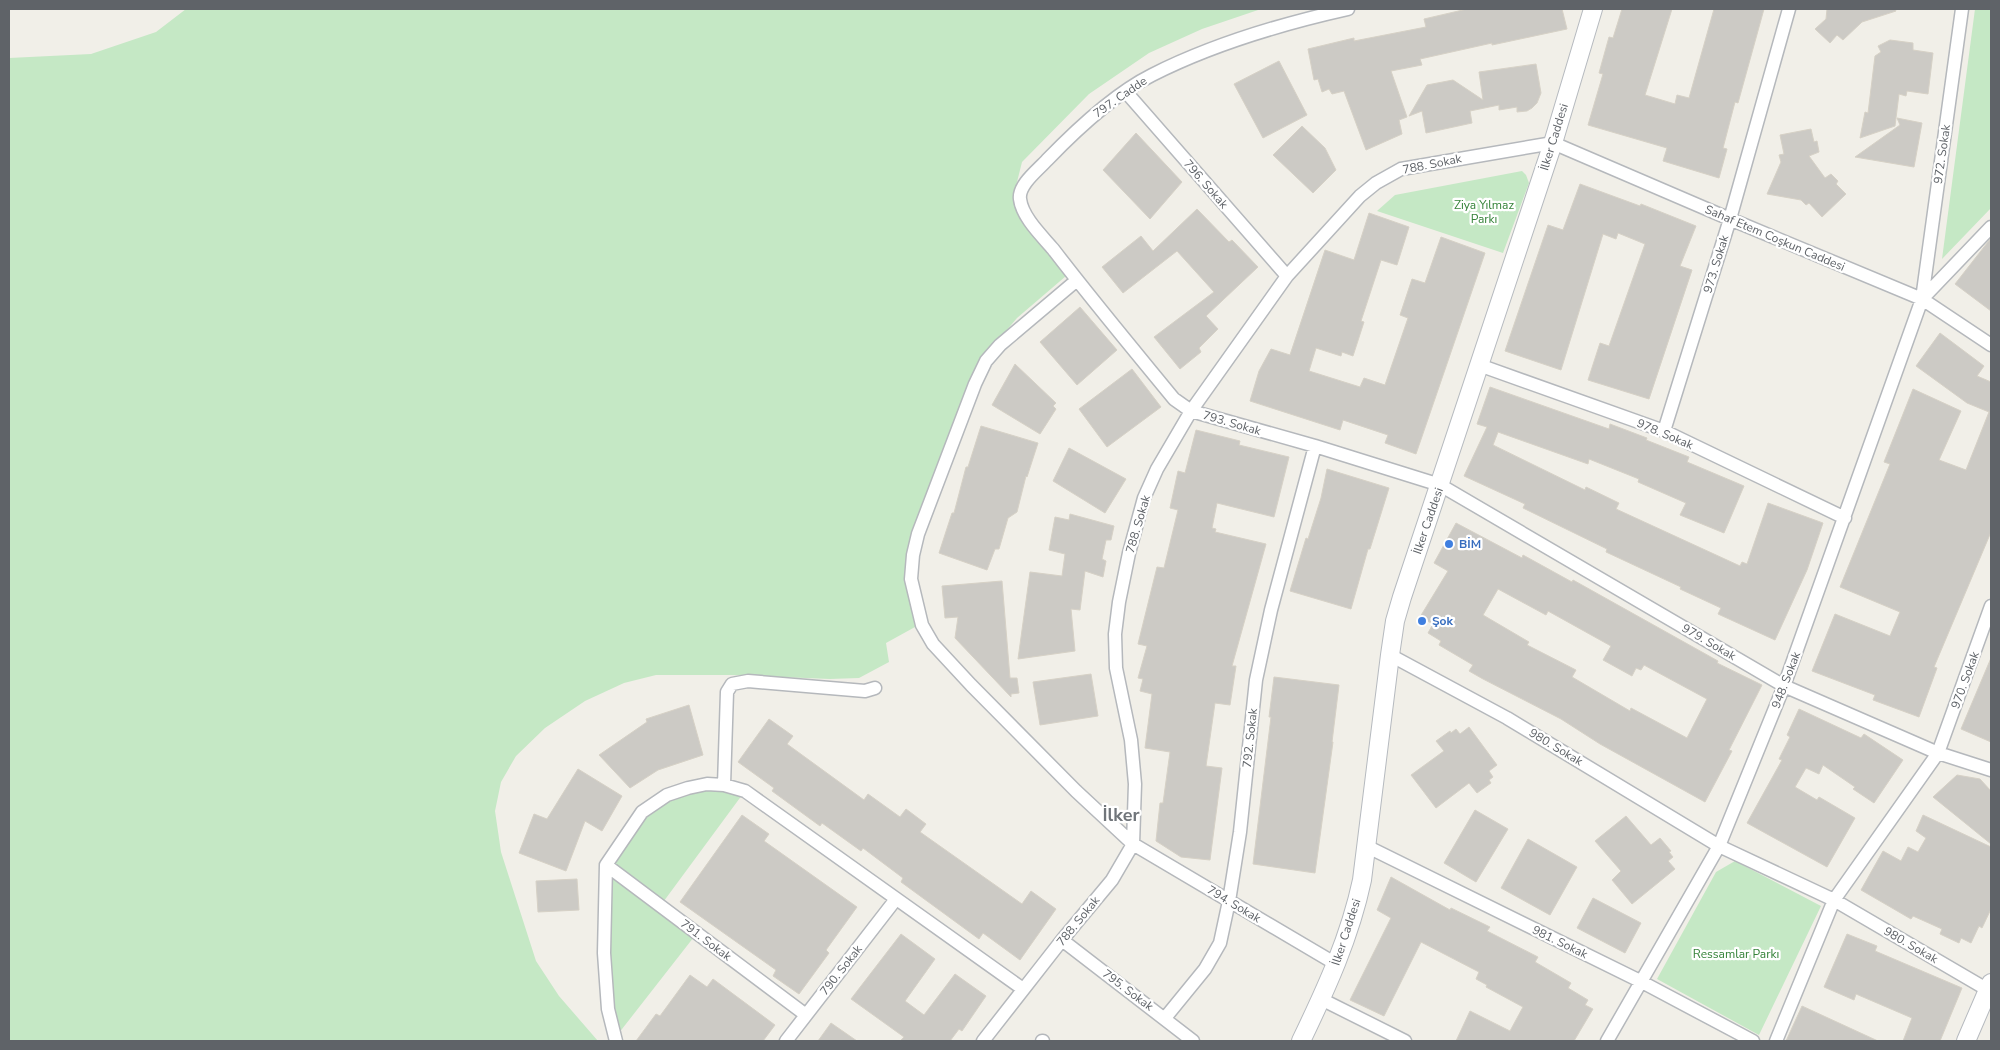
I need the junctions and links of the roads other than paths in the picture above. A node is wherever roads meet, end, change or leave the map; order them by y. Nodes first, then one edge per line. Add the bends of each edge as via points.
1 (1348, 9) edge
2 (1593, 9) edge
3 (1789, 9) edge
4 (1962, 9) edge
5 (1126, 92) junction
6 (1553, 142) junction
7 (1730, 219) junction
8 (1991, 227) edge
9 (1287, 276) junction
10 (1077, 280) junction
11 (1922, 299) junction
12 (1991, 345) edge
13 (1479, 365) junction
14 (1191, 411) junction
15 (1664, 432) junction
16 (1316, 446) junction
17 (1440, 485) junction
18 (1845, 518) junction
19 (1991, 606) edge
20 (1390, 655) junction
21 (1784, 686) junction
22 (875, 688) dead end
23 (1938, 753) junction
24 (1991, 770) edge
25 (724, 785) junction
26 (1133, 844) junction
27 (1366, 846) junction
28 (1718, 846) junction
29 (606, 865) junction
30 (896, 898) junction
31 (1834, 900) junction
32 (1229, 901) junction
33 (1062, 940) junction
34 (1336, 964) junction
35 (1640, 981) junction
36 (1990, 986) edge
37 (1023, 990) junction
38 (1321, 999) junction
39 (806, 1015) junction
40 (1165, 1018) junction
41 (616, 1041) edge
42 (786, 1041) edge
43 (983, 1041) edge
44 (1193, 1041) edge
45 (1301, 1041) edge
46 (1405, 1041) edge
47 (1607, 1041) edge
48 (1753, 1041) edge
49 (1776, 1041) edge
50 (1966, 1041) edge

1 - 5 street, 797. Cadde via 1305,18 1204,52 1151,76
2 - 6 main road, İlker Caddesi
3 - 7 street, 973. Sokak
4 - 11 street, 972. Sokak
5 - 9 street, 796. Sokak
5 - 10 street, 797. Cadde via 1091,117 1062,144 1024,186 1019,197 1029,219
6 - 7 street, Sahaf Etem Coşkun Caddesi
6 - 9 street, 788. Sokak via 1401,169 1360,196
6 - 13 main road, İlker Caddesi
7 - 11 street, Sahaf Etem Coşkun Caddesi
7 - 15 street, 973. Sokak
8 - 11 street
9 - 14 street, 788. Sokak
10 - 14 street, 793. Sokak via 1174,398
10 - 26 street, 794. Sokak via 1000,345 986,361 918,534 911,579 922,625 933,644 1076,791
11 - 12 street, Sahaf Etem Coşkun Caddesi
11 - 18 street, 948. Sokak
13 - 15 street, 978. Sokak
13 - 17 main road, İlker Caddesi
14 - 16 street, 793. Sokak
14 - 26 street, 788. Sokak via 1144,498 1119,602 1115,634 1116,668 1131,740 1135,784
15 - 18 street, 978. Sokak
16 - 17 street, 793. Sokak
16 - 32 street, 792. Sokak via 1271,610 1256,680
17 - 20 main road, İlker Caddesi via 1402,597
17 - 21 street, 979. Sokak
18 - 21 street, 948. Sokak
19 - 23 street, 970. Sokak
20 - 27 main road, İlker Caddesi
20 - 28 street, 980. Sokak via 1506,718
21 - 23 street, 979. Sokak
21 - 28 street, 948. Sokak
22 - 25 street via 865,691 748,681 732,684 727,692
23 - 24 street, 979. Sokak
23 - 31 street, 970. Sokak
25 - 29 street via 688,788 651,805 642,812
25 - 30 street via 745,791
26 - 32 street, 794. Sokak
26 - 33 street, 788. Sokak via 1112,880
27 - 34 main road, İlker Caddesi via 1355,912
27 - 35 street, 981. Sokak
28 - 31 street, 980. Sokak
28 - 35 street, 948. Sokak
29 - 39 street, 791. Sokak
29 - 41 street via 604,953 608,1009
30 - 37 street
30 - 39 street, 790. Sokak
31 - 36 street, 980. Sokak
31 - 49 street
32 - 34 street, 794. Sokak
32 - 40 street, 792. Sokak via 1220,943 1190,990
33 - 37 street, 788. Sokak
33 - 40 street, 795. Sokak
34 - 38 main road, İlker Caddesi
35 - 47 street, 948. Sokak
35 - 48 street, 981. Sokak
36 - 50 main road
37 - 43 street, 788. Sokak
38 - 45 main road, İlker Caddesi
38 - 46 street
39 - 42 street, 790. Sokak
40 - 44 street, 795. Sokak

